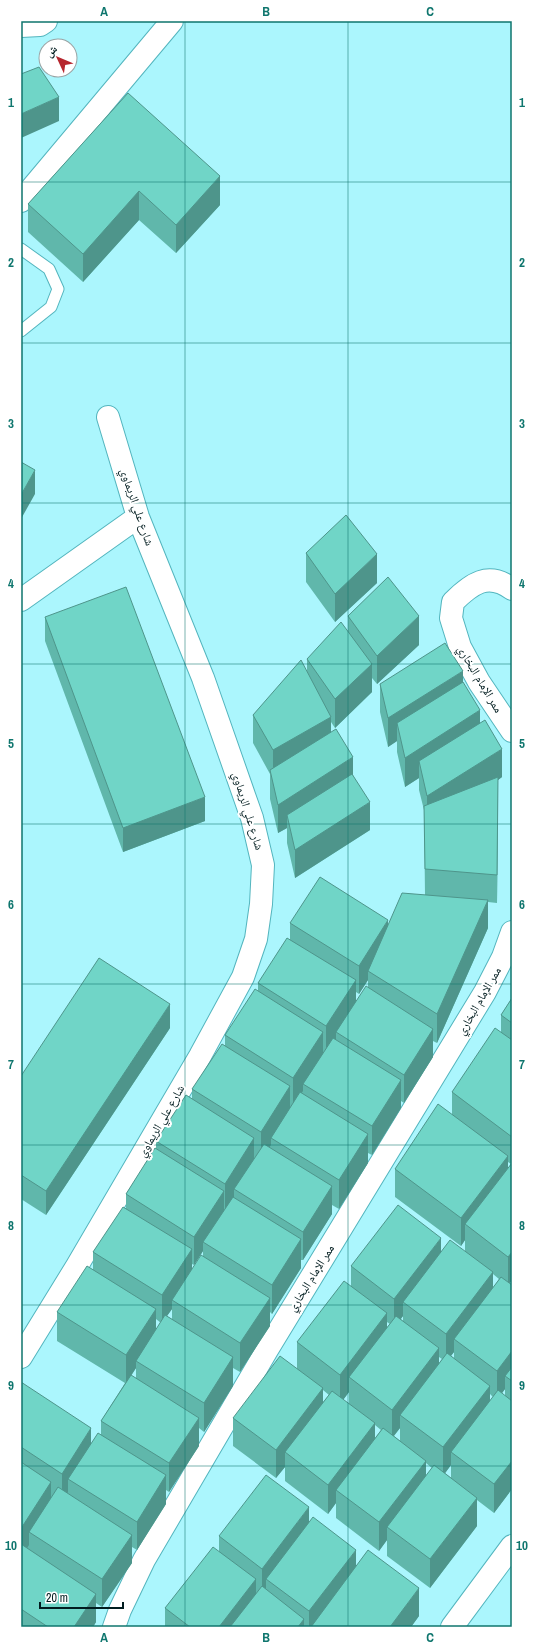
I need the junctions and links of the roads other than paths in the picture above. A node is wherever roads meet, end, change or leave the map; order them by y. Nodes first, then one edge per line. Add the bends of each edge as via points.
1 (46, 21) edge
2 (172, 21) edge
3 (21, 26) edge
4 (21, 201) edge
5 (21, 248) edge
6 (21, 331) edge
7 (108, 417) dead end
8 (138, 518) junction
9 (511, 588) edge
10 (21, 600) edge
11 (512, 731) edge
12 (512, 932) edge
13 (21, 1357) edge
14 (512, 1546) edge
15 (114, 1627) edge
16 (452, 1627) edge

1 - 3 street via 40,25
2 - 4 street
5 - 6 lane via 50,269 58,289 51,307
7 - 8 street, شارع علي الريماوي
8 - 10 street
8 - 13 street, شارع علي الريماوي via 203,678 252,818 263,865 261,904 256,939 243,977 77,1266
9 - 11 street, ممر الإمام البخاري via 500,581 487,580 473,585 453,602 451,618 460,647
12 - 15 street, ممر الإمام البخاري via 503,957 485,992 267,1350 144,1560
14 - 16 street

